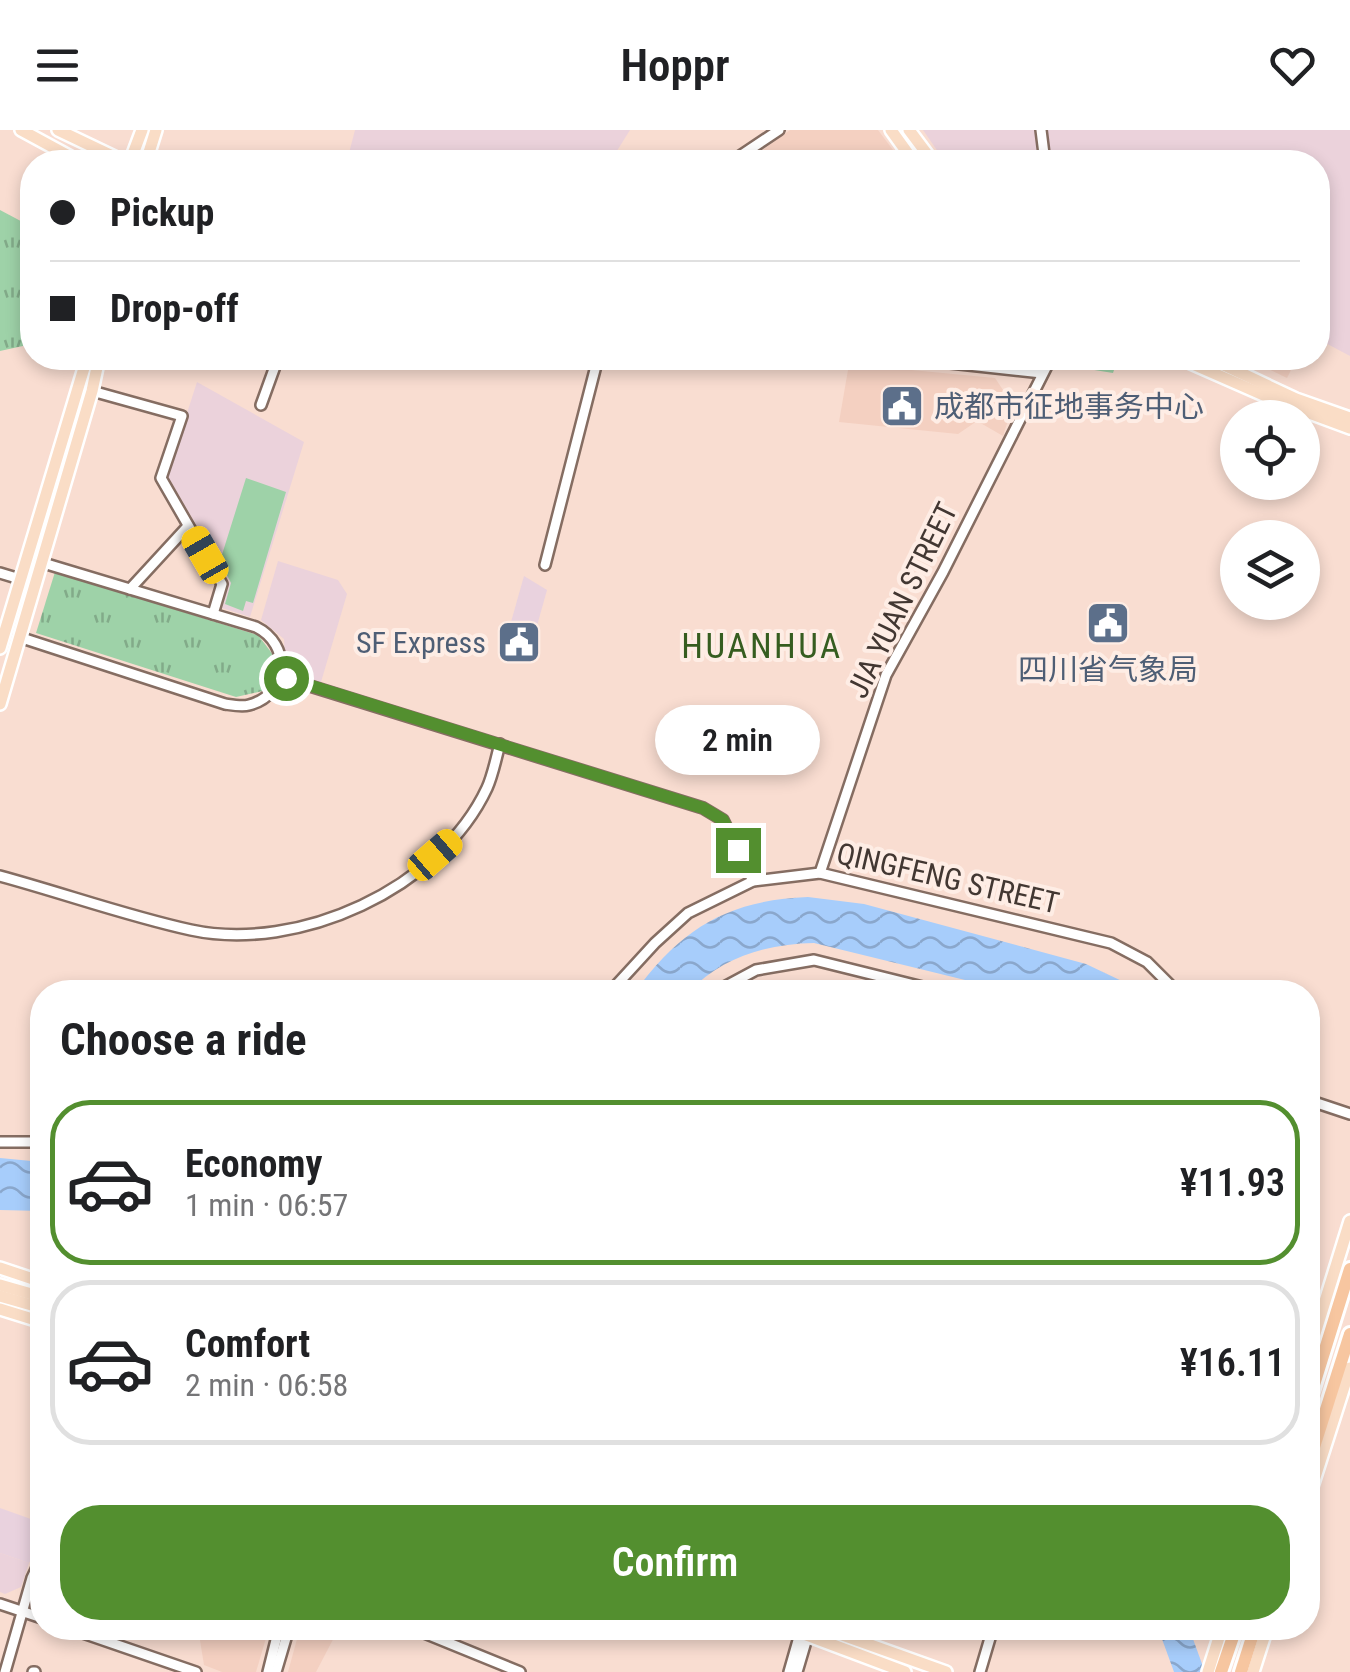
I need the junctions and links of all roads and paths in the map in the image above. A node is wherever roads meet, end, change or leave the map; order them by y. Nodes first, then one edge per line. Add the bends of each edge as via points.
1 (21, 130) edge
2 (58, 130) edge
3 (779, 130) edge
4 (58, 150) edge
5 (102, 150) edge
6 (753, 150) edge
7 (83, 370) edge
8 (96, 370) edge
9 (274, 370) edge
10 (595, 370) edge
11 (1014, 370) edge
12 (1044, 370) edge
13 (1206, 370) edge
14 (1235, 370) edge
15 (1042, 373) junction
16 (92, 391) junction
17 (261, 406) dead end
18 (1350, 418) edge
19 (1350, 428) edge
20 (188, 526) junction
21 (40, 562) junction
22 (546, 565) dead end
23 (0, 573) edge
24 (20, 579) junction
25 (130, 590) junction
26 (5, 612) edge
27 (214, 614) junction
28 (19, 637) junction
29 (0, 648) edge
30 (281, 676) junction
31 (0, 704) edge
32 (500, 744) junction
33 (820, 873) junction
34 (0, 876) edge
35 (752, 881) junction
36 (621, 980) edge
37 (738, 980) edge
38 (895, 980) edge
39 (1165, 980) edge
40 (1320, 1104) edge
41 (1350, 1114) edge
42 (0, 1142) edge
43 (30, 1142) edge
44 (1350, 1220) edge
45 (0, 1268) edge
46 (1350, 1269) edge
47 (30, 1278) edge
48 (0, 1285) edge
49 (30, 1294) edge
50 (0, 1296) edge
51 (30, 1305) edge
52 (0, 1309) edge
53 (1320, 1317) edge
54 (30, 1318) edge
55 (1350, 1334) edge
56 (1320, 1365) edge
57 (1350, 1368) edge
58 (1320, 1428) edge
59 (1320, 1462) edge
60 (30, 1589) edge
61 (0, 1604) edge
62 (22, 1611) junction
63 (30, 1614) edge
64 (103, 1640) edge
65 (277, 1640) edge
66 (286, 1640) edge
67 (441, 1640) edge
68 (798, 1640) edge
69 (800, 1640) edge
70 (826, 1640) edge
71 (856, 1640) edge
72 (989, 1640) edge
73 (1218, 1640) edge
74 (1232, 1640) edge
75 (1251, 1640) edge
76 (1262, 1640) edge
77 (1210, 1666) edge
78 (5, 1672) edge
79 (196, 1672) edge
80 (268, 1672) edge
81 (276, 1672) edge
82 (520, 1672) edge
83 (789, 1672) edge
84 (797, 1672) edge
85 (905, 1672) edge
86 (946, 1672) edge
87 (980, 1672) edge
88 (1222, 1672) edge
89 (1241, 1672) edge
90 (1253, 1672) edge

1 - 4 main road
2 - 5 main road
3 - 6 street
7 - 24 main road
8 - 16 main road
9 - 17 street
10 - 22 street
11 - 15 street
12 - 15 street, JIA YUAN STREET
13 - 19 main road
14 - 18 main road
15 - 33 street, JIA YUAN STREET via 886,675
16 - 20 street via 182,416 161,478
16 - 21 main road
20 - 25 street
20 - 27 street via 222,584
21 - 25 street
21 - 28 main road
23 - 24 street
24 - 26 main road
25 - 27 street
26 - 29 main road
27 - 30 street via 267,632 282,653
28 - 30 street via 225,704 248,706 270,694
28 - 31 main road
30 - 32 street
32 - 34 street via 488,788 456,837 363,906 301,928 193,930
32 - 35 street via 714,813
33 - 35 street, QINGFENG STREET
33 - 39 street, QINGFENG STREET via 1111,943
35 - 36 street, QINGFENG STREET via 688,913
37 - 38 street via 756,970 814,960
40 - 41 street
42 - 43 street
44 - 53 main road
45 - 47 main road
46 - 56 highway
48 - 49 main road
50 - 51 main road
52 - 54 main road
55 - 58 highway
57 - 59 main road
60 - 62 street
61 - 62 street
62 - 63 street
62 - 78 street
64 - 79 street
65 - 80 street
66 - 81 street
67 - 82 street
68 - 83 street
69 - 84 street
70 - 85 main road
71 - 86 main road
72 - 87 street
73 - 77 main road
74 - 88 highway
75 - 89 highway
76 - 90 main road

